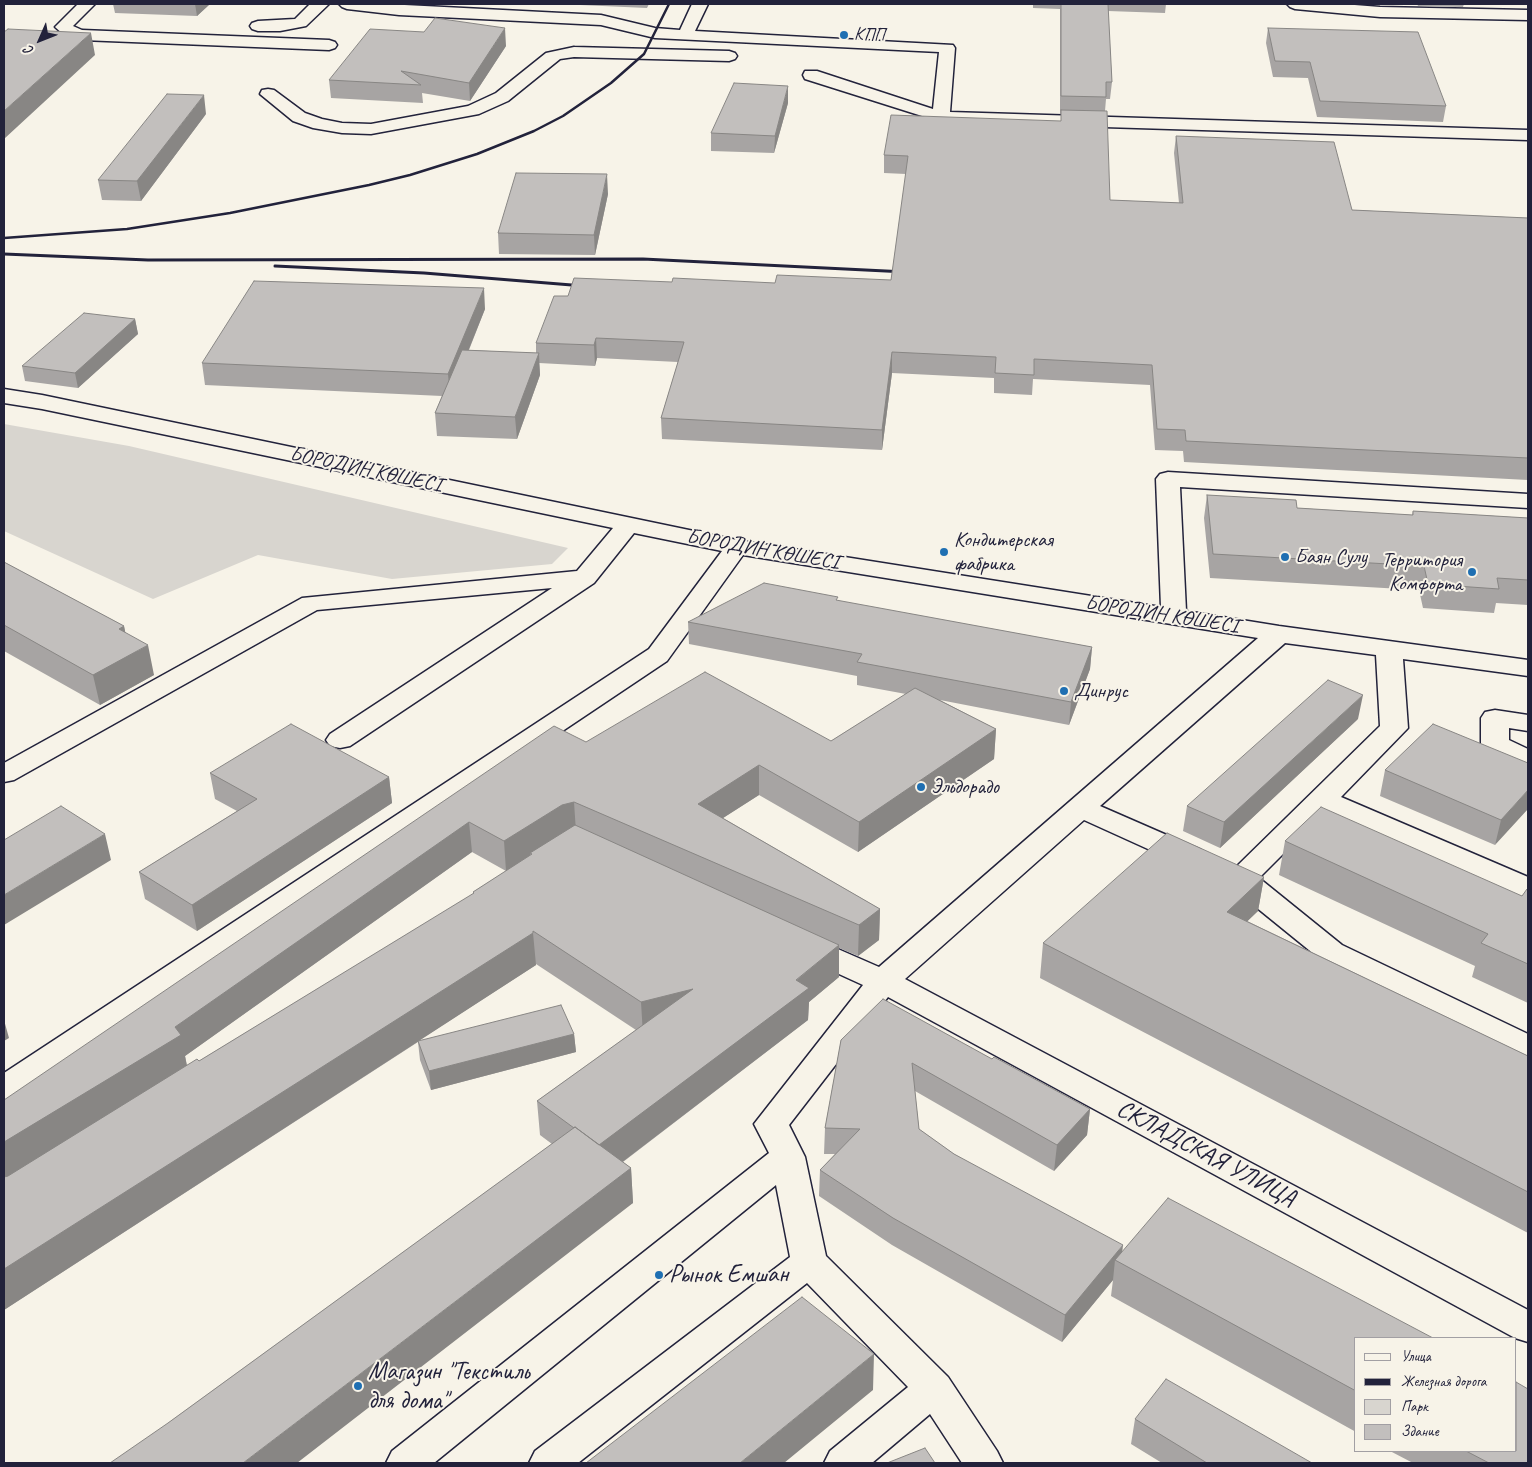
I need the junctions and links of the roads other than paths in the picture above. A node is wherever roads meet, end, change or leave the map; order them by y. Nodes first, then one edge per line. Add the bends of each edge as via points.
1 (87, 4) edge
2 (321, 4) edge
3 (347, 4) edge
4 (700, 4) edge
5 (1295, 4) edge
6 (1528, 15) edge
7 (156, 24) dead end
8 (227, 26) dead end
9 (245, 26) dead end
10 (685, 35) junction
11 (329, 45) dead end
12 (741, 56) dead end
13 (926, 63) dead end
14 (946, 64) junction
15 (811, 75) dead end
16 (268, 94) dead end
17 (941, 117) junction
18 (1528, 135) edge
19 (4, 396) edge
20 (1528, 502) edge
21 (628, 525) junction
22 (737, 548) junction
23 (585, 578) junction
24 (1174, 617) junction
25 (1279, 634) junction
26 (1388, 649) junction
27 (1528, 668) edge
28 (1528, 723) edge
29 (340, 740) dead end
30 (1528, 759) edge
31 (4, 774) edge
32 (1322, 799) junction
33 (1081, 808) junction
34 (1241, 879) junction
35 (1528, 888) edge
36 (774, 932) edge
37 (883, 981) junction
38 (1528, 1047) edge
39 (4, 1089) edge
40 (788, 1157) junction
41 (809, 1262) junction
42 (1528, 1327) edge
43 (934, 1388) junction
44 (406, 1463) edge
45 (549, 1463) edge
46 (844, 1463) edge
47 (983, 1463) edge

1 - 11 street via 64,27 70,32
2 - 9 street via 300,23
3 - 10 street via 399,10 601,20 655,33
4 - 10 street
5 - 6 street via 1380,12
7 - 8 street
10 - 14 street via 947,48
12 - 16 street via 558,54 502,97 473,110 371,129 319,124 299,117
13 - 14 street
14 - 17 street
15 - 17 street
17 - 18 street
19 - 21 street, БОРОДИН КӨШЕСІ
20 - 24 street via 1168,479
21 - 22 street, БОРОДИН КӨШЕСІ
21 - 23 street
22 - 24 street, БОРОДИН КӨШЕСІ
22 - 39 street via 658,656
23 - 29 street
23 - 31 street via 311,603
24 - 25 street, БОРОДИН КӨШЕСІ
25 - 26 street, БОРОДИН КӨШЕСІ
25 - 33 street
26 - 27 street, БОРОДИН КӨШЕСІ
26 - 32 street via 1394,728
28 - 30 street via 1494,718 1495,744
32 - 34 street
32 - 35 street
33 - 34 street
33 - 37 street
34 - 38 street via 1331,952
36 - 37 street, СКЛАДСКАЯ УЛИЦА
37 - 40 street via 771,1124
37 - 42 street, СКЛАДСКАЯ УЛИЦА
40 - 41 street
40 - 44 street
41 - 43 street
41 - 45 street
43 - 46 street
43 - 47 street

